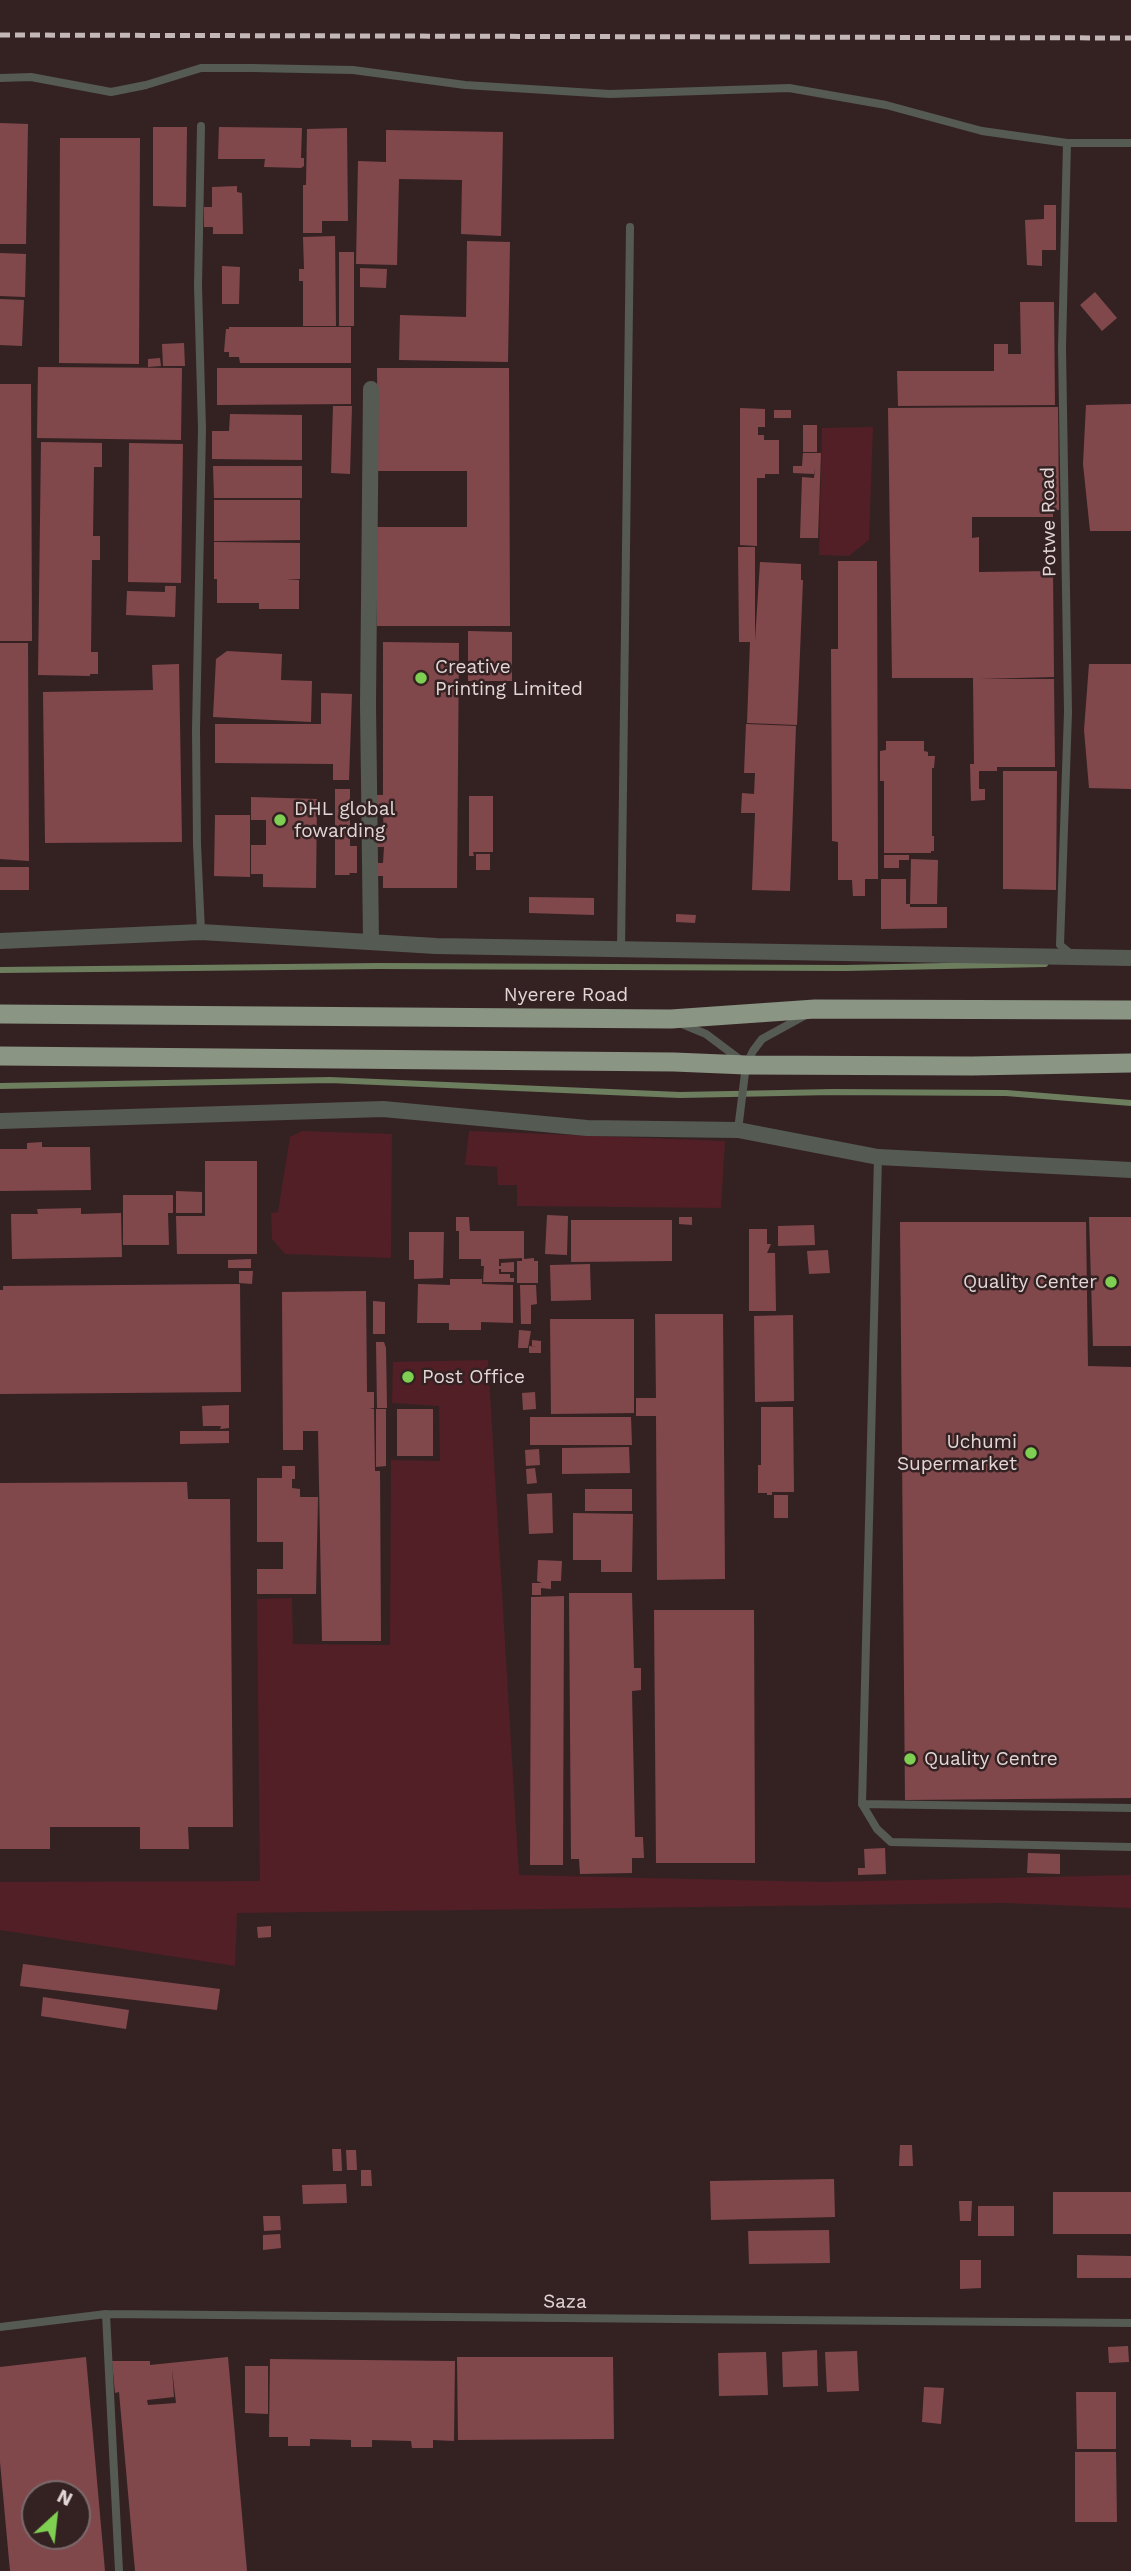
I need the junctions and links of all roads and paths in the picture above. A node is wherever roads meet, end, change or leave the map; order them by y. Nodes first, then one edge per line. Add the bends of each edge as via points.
1 (0, 78) edge
2 (201, 126) dead end
3 (1067, 143) junction
4 (1131, 143) edge
5 (631, 227) dead end
6 (372, 388) dead end
7 (201, 932) junction
8 (0, 941) edge
9 (371, 942) junction
10 (621, 949) junction
11 (1076, 958) junction
12 (1131, 958) edge
13 (815, 1009) junction
14 (1131, 1010) edge
15 (0, 1014) edge
16 (671, 1019) junction
17 (0, 1056) edge
18 (1131, 1063) edge
19 (746, 1065) junction
20 (0, 1121) edge
21 (738, 1130) junction
22 (878, 1157) junction
23 (1131, 1170) edge
24 (862, 1804) junction
25 (1131, 1808) edge
26 (1131, 1847) edge
27 (106, 2314) junction
28 (1131, 2323) edge
29 (0, 2327) edge
30 (119, 2571) edge

1 - 3 lane via 31,77 111,92 201,68 252,68 353,70 465,85 610,94 789,88 886,105 982,131
2 - 7 lane via 198,286 202,429 196,730
3 - 4 lane
3 - 11 lane, Potwe Road via 1062,348 1068,712 1060,944
5 - 10 lane
6 - 9 street
7 - 8 street
7 - 9 street
9 - 10 street
10 - 11 street
11 - 12 street
13 - 14 highway, Nyerere Road
13 - 16 highway, Nyerere Road
13 - 19 lane via 762,1039
15 - 16 highway, Nyerere Road
16 - 19 lane via 706,1034
17 - 19 highway
18 - 19 highway
19 - 21 lane
20 - 21 street via 383,1109 587,1128
21 - 22 street
22 - 23 street
22 - 24 lane
24 - 25 lane
24 - 26 lane via 891,1842
27 - 28 lane, Saza
27 - 29 lane, Saza
27 - 30 lane

